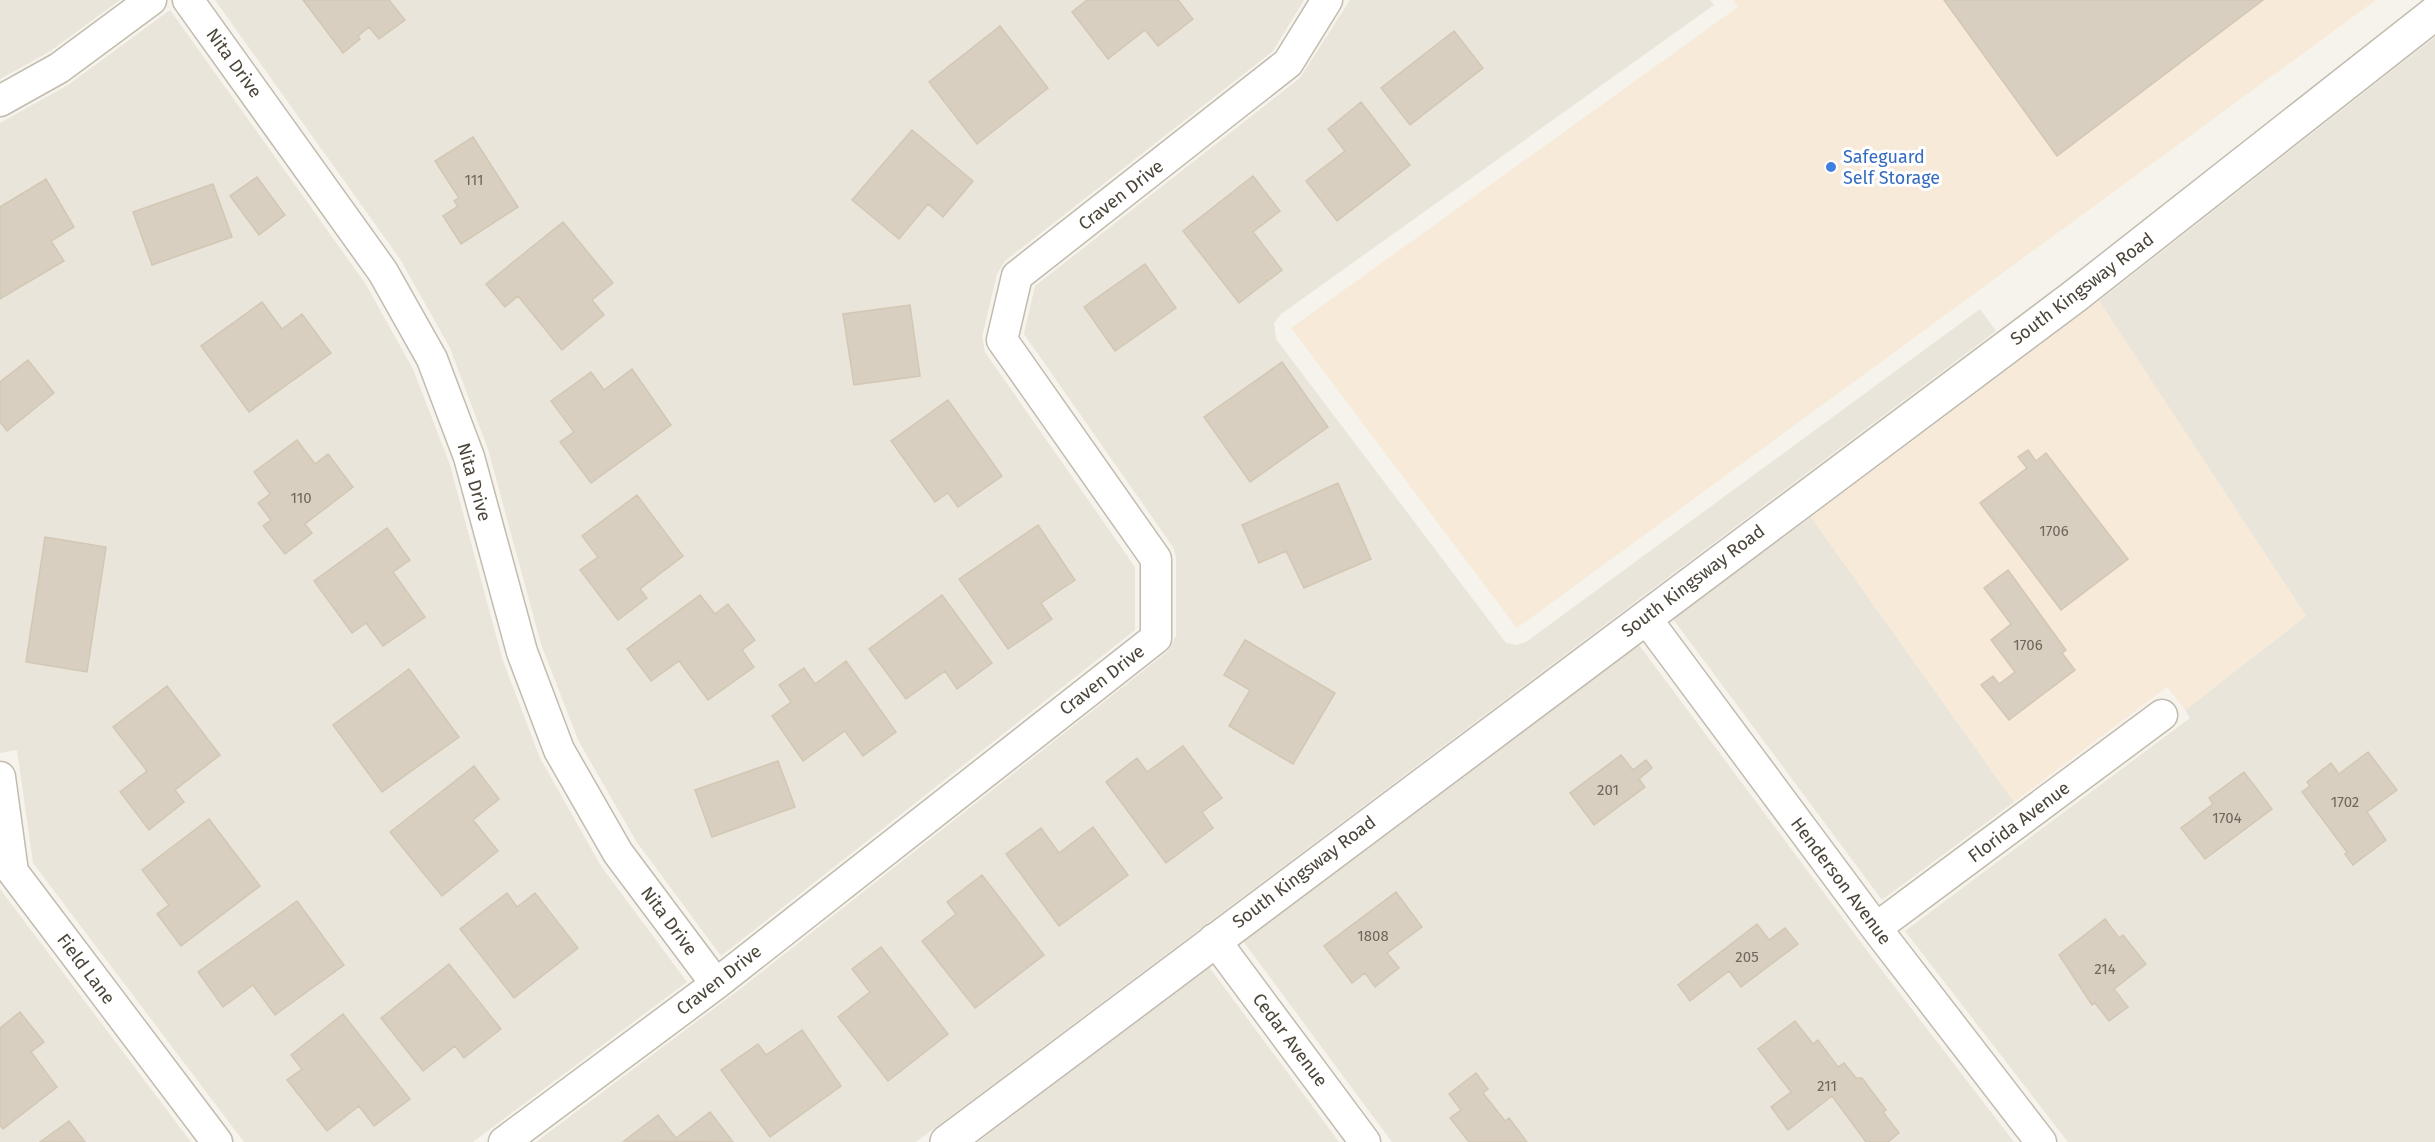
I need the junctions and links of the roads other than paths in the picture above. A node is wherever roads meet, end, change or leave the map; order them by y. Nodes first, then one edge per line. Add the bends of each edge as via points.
1 (151, 0) edge
2 (188, 0) edge
3 (1327, 0) edge
4 (2435, 14) edge
5 (0, 101) edge
6 (1645, 617) junction
7 (2162, 715) dead end
8 (0, 777) edge
9 (1876, 928) junction
10 (1214, 939) junction
11 (716, 984) junction
12 (217, 1142) edge
13 (504, 1142) edge
14 (947, 1142) edge
15 (1365, 1142) edge
16 (2041, 1142) edge

1 - 5 street via 59,68
2 - 11 street, Nita Drive via 383,272 432,359 469,457 522,652 559,750 618,853
3 - 11 street, Craven Drive via 1288,63 1017,276 1002,340 1156,559 1156,638
4 - 6 street, South Kingsway Road via 2075,296
6 - 9 street, Henderson Avenue
6 - 10 street, South Kingsway Road
7 - 9 street, Florida Avenue
8 - 12 street, Field Lane via 14,872
9 - 16 street, Henderson Avenue
10 - 14 street, South Kingsway Road
10 - 15 street, Cedar Avenue
11 - 13 street, Craven Drive

